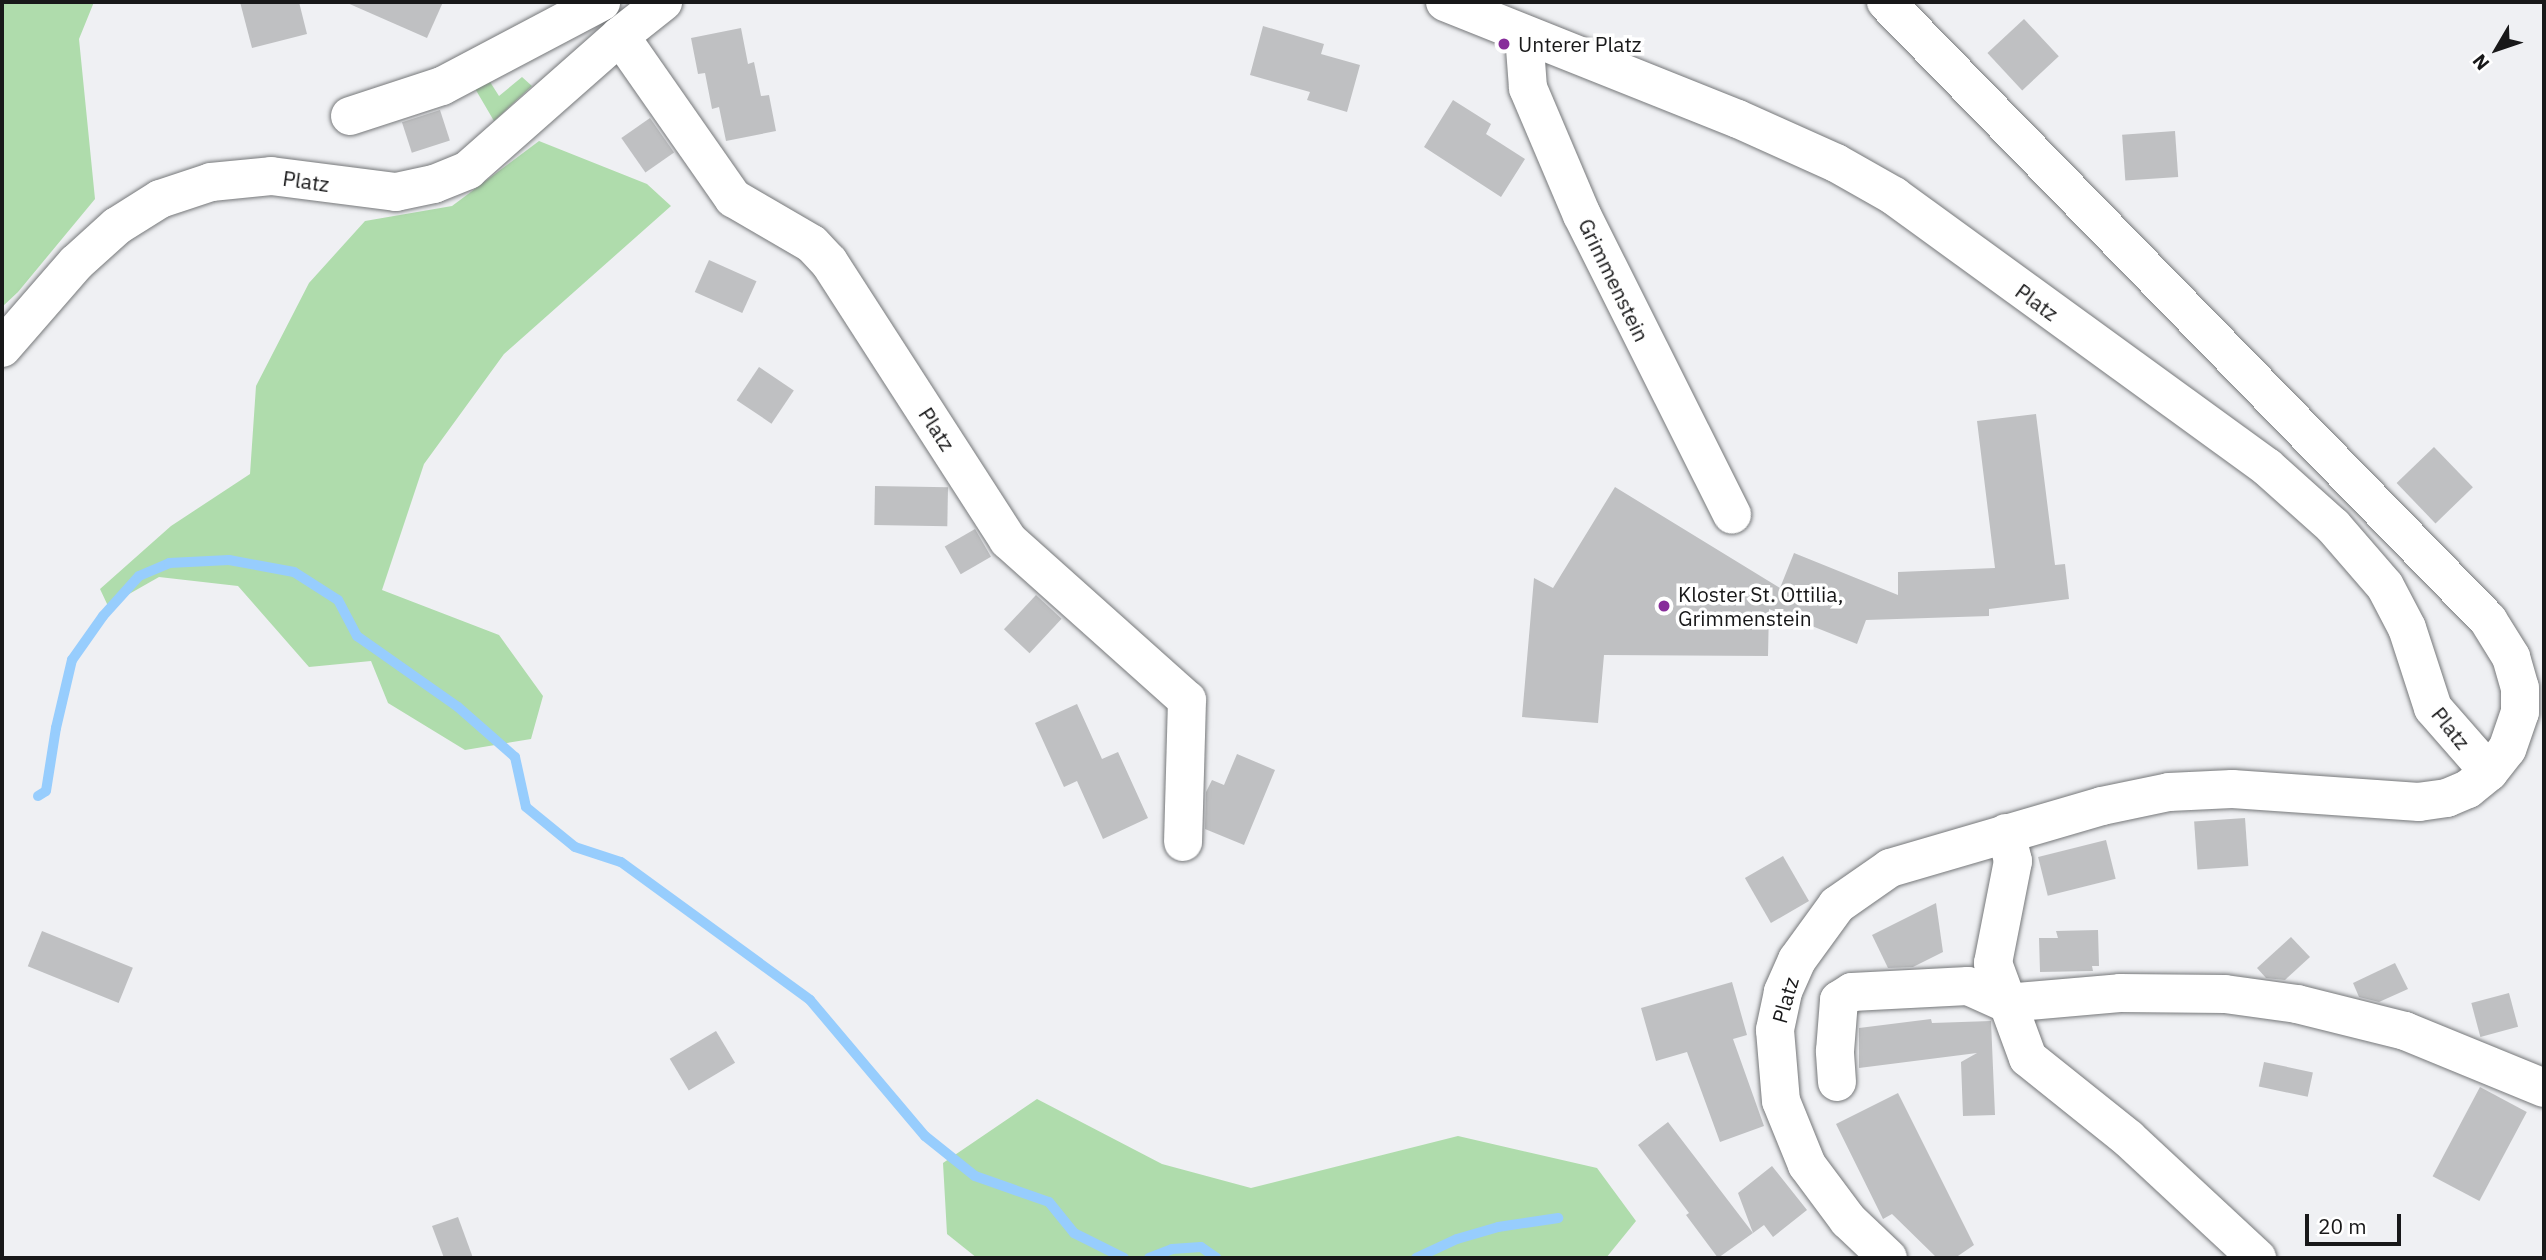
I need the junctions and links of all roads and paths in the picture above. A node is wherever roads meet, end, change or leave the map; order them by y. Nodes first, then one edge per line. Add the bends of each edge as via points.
1 (601, 2) edge
2 (1446, 2) edge
3 (1886, 2) edge
4 (637, 15) edge
5 (1527, 36) junction
6 (350, 116) dead end
7 (2, 348) edge
8 (1732, 515) dead end
9 (2489, 772) junction
10 (2006, 833) junction
11 (1183, 842) dead end
12 (2006, 1003) junction
13 (1837, 1082) dead end
14 (2544, 1088) edge
15 (1888, 1258) edge
16 (2257, 1258) edge

1 - 6 street via 442,86
2 - 5 street, Platz
3 - 9 street, Platz via 2488,620 2511,657 2521,700 2507,749
4 - 7 street, Platz via 475,164 434,184 396,192 271,176 211,183 160,199 117,226 76,263
4 - 11 street, Platz via 733,198 812,244 829,262 1008,540 1186,700
5 - 8 street, Grimmenstein via 1528,88 1576,202
5 - 9 street, Platz via 1738,119 1847,169 1894,197 2267,467 2333,526 2385,586 2407,628 2433,708
9 - 10 street, Platz via 2447,798 2419,802 2232,789 2169,792
10 - 12 street via 2013,861 1993,963
10 - 15 street, Platz via 1890,868 1837,905 1797,960 1783,992 1775,1030 1781,1101 1807,1165 1848,1220
12 - 13 street via 1968,986 1852,992 1839,1000
12 - 14 street via 2120,993 2225,994 2297,1003 2405,1031
12 - 16 street via 2028,1058 2129,1139

